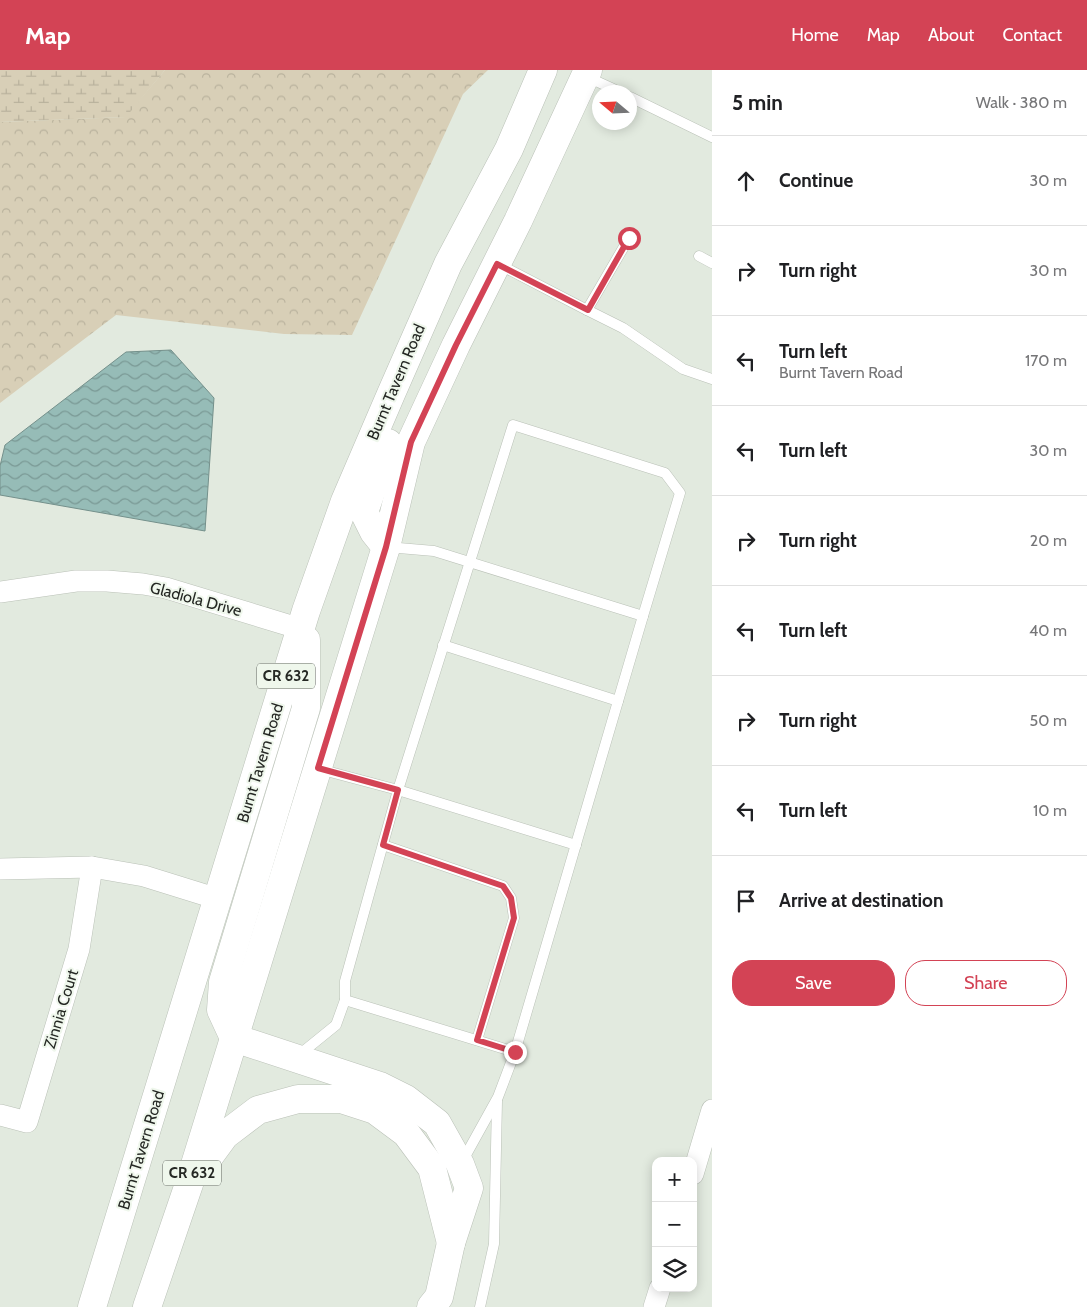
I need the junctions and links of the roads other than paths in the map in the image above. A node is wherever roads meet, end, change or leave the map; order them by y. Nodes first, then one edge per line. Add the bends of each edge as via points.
1 (543, 70) edge
2 (587, 73) edge
3 (608, 85) edge
4 (637, 100) edge
5 (712, 137) edge
6 (629, 238) dead end
7 (699, 256) dead end
8 (712, 263) edge
9 (497, 264) junction
10 (588, 310) junction
11 (712, 379) edge
12 (390, 394) junction
13 (386, 547) junction
14 (469, 562) junction
15 (0, 592) edge
16 (643, 616) junction
17 (304, 620) junction
18 (443, 645) junction
19 (618, 700) junction
20 (318, 768) junction
21 (398, 790) junction
22 (383, 845) junction
23 (576, 845) junction
24 (92, 867) junction
25 (0, 869) edge
26 (218, 898) junction
27 (345, 1000) junction
28 (234, 1038) junction
29 (477, 1040) junction
30 (515, 1052) junction
31 (297, 1057) junction
32 (498, 1097) junction
33 (712, 1110) edge
34 (0, 1115) edge
35 (697, 1161) edge
36 (460, 1164) junction
37 (188, 1184) junction
38 (451, 1243) junction
39 (438, 1304) edge
40 (92, 1307) edge
41 (147, 1307) edge
42 (480, 1307) edge

1 - 12 main road, Burnt Tavern Road / CR 632 via 509,149 448,264
2 - 3 lane
2 - 9 main road, CR 632
4 - 5 lane
6 - 10 lane
7 - 8 lane
9 - 10 lane
9 - 13 main road, CR 632 via 411,442
10 - 11 lane via 623,328 684,369
12 - 13 main road via 397,419 364,512
12 - 17 main road, Burnt Tavern Road / CR 632 via 345,501
13 - 14 lane via 434,551
13 - 20 main road, CR 632
14 - 16 lane
14 - 16 lane via 514,425 665,473 680,493
14 - 18 lane
15 - 17 street, Gladiola Drive via 76,581 143,584
16 - 19 lane
17 - 26 main road, Burnt Tavern Road / CR 632
17 - 28 main road via 306,708 222,982 221,1010
18 - 19 lane
18 - 21 lane
19 - 23 lane
20 - 21 lane
20 - 28 main road, CR 632
21 - 22 lane
21 - 23 lane
22 - 27 lane via 345,981
22 - 29 lane via 503,886 511,898 514,918
23 - 30 lane
24 - 25 street
24 - 26 street via 144,876
24 - 34 street, Zinnia Court via 79,949 27,1122
26 - 40 main road, Burnt Tavern Road / CR 632
27 - 29 lane
27 - 31 lane via 336,1025
28 - 31 main road
28 - 37 main road, CR 632
29 - 30 lane
30 - 32 lane
31 - 36 main road via 380,1086 406,1099 437,1123
32 - 36 lane
32 - 42 lane via 494,1244
33 - 35 street
36 - 38 main road via 469,1188
37 - 38 main road via 225,1134 258,1110 298,1099 341,1099 375,1110 406,1133 432,1168
37 - 41 main road, CR 632
38 - 39 main road

